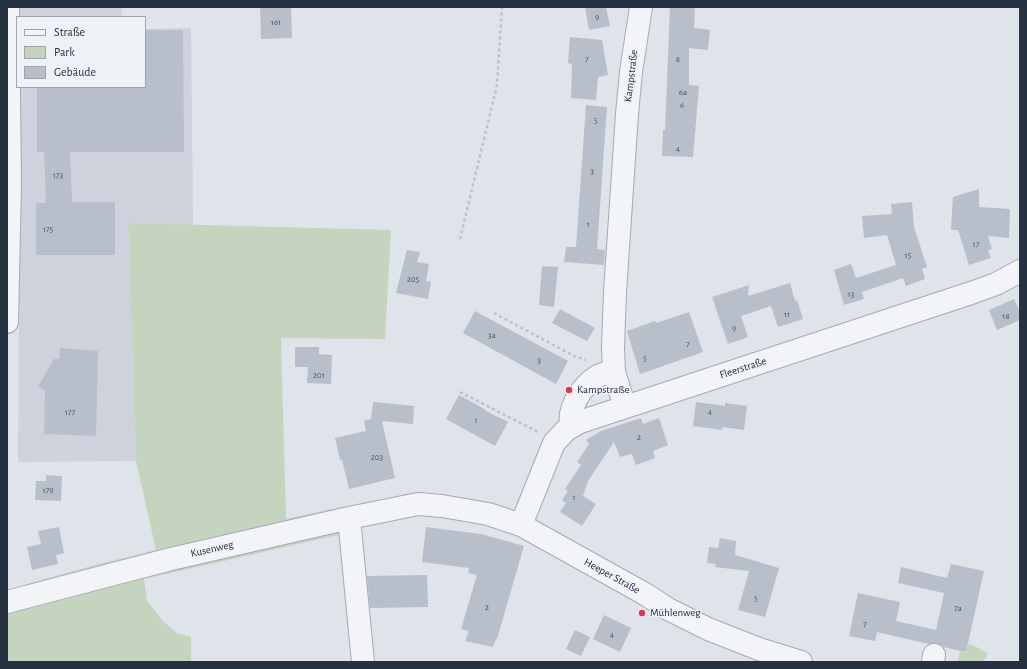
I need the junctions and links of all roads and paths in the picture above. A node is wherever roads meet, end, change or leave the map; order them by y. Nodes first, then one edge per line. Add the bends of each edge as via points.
1 (8, 7) edge
2 (502, 7) edge
3 (641, 7) edge
4 (8, 184) edge
5 (460, 239) dead end
6 (1019, 272) edge
7 (494, 313) dead end
8 (7, 322) edge
9 (614, 372) junction
10 (460, 392) dead end
11 (625, 407) junction
12 (571, 427) junction
13 (554, 444) junction
14 (418, 504) joint
15 (349, 518) junction
16 (521, 525) junction
17 (7, 602) edge
18 (363, 662) edge
19 (801, 662) edge

1 - 4 street
2 - 5 path via 497,85
3 - 9 street, Kampstraße via 627,114 615,292
4 - 8 street
6 - 11 street, Fleerstraße via 971,293
7 - 9 path via 574,356
9 - 11 street, Kampstraße
9 - 12 street via 596,376 586,384 574,406
10 - 13 path via 550,438
11 - 12 street, Fleerstraße via 594,416
12 - 13 street, Fleerstraße
13 - 16 street, Fleerstraße
14 - 15 street, Kusenweg
14 - 16 street, Heeper Straße via 488,514
15 - 17 street, Kusenweg via 171,558
15 - 18 street
16 - 19 street, Heeper Straße via 708,629

